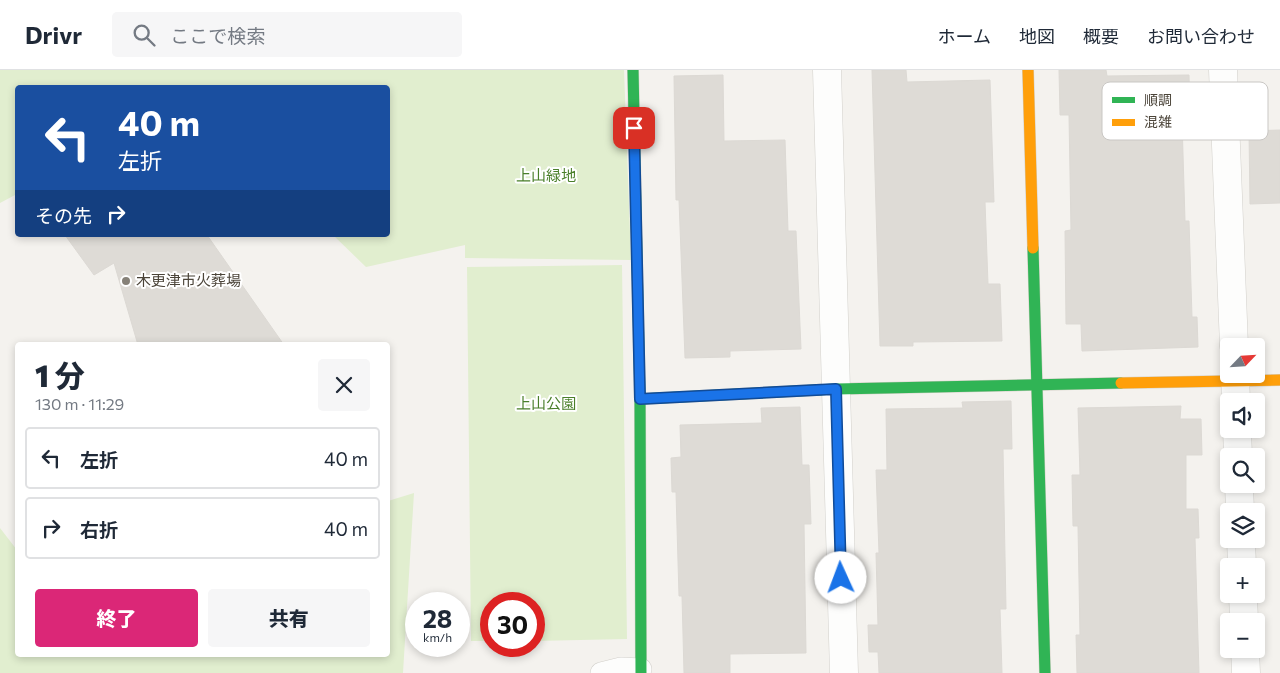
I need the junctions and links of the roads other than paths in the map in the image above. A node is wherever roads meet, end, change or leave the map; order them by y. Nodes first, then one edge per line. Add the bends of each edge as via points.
1 (633, 70) edge
2 (827, 70) edge
3 (1028, 70) edge
4 (1226, 140) edge
5 (1234, 338) edge
6 (1280, 380) edge
7 (1036, 385) junction
8 (1235, 385) edge
9 (836, 389) junction
10 (640, 399) junction
11 (1245, 658) edge
12 (640, 671) edge
13 (601, 673) edge
14 (844, 673) edge
15 (1044, 673) edge
16 (1246, 673) edge

1 - 10 street
2 - 9 street
3 - 7 street
4 - 5 street
6 - 8 street
7 - 8 street
7 - 9 street
7 - 15 street
9 - 10 street
9 - 14 street
10 - 12 street
11 - 16 street
12 - 13 lane via 622,668

